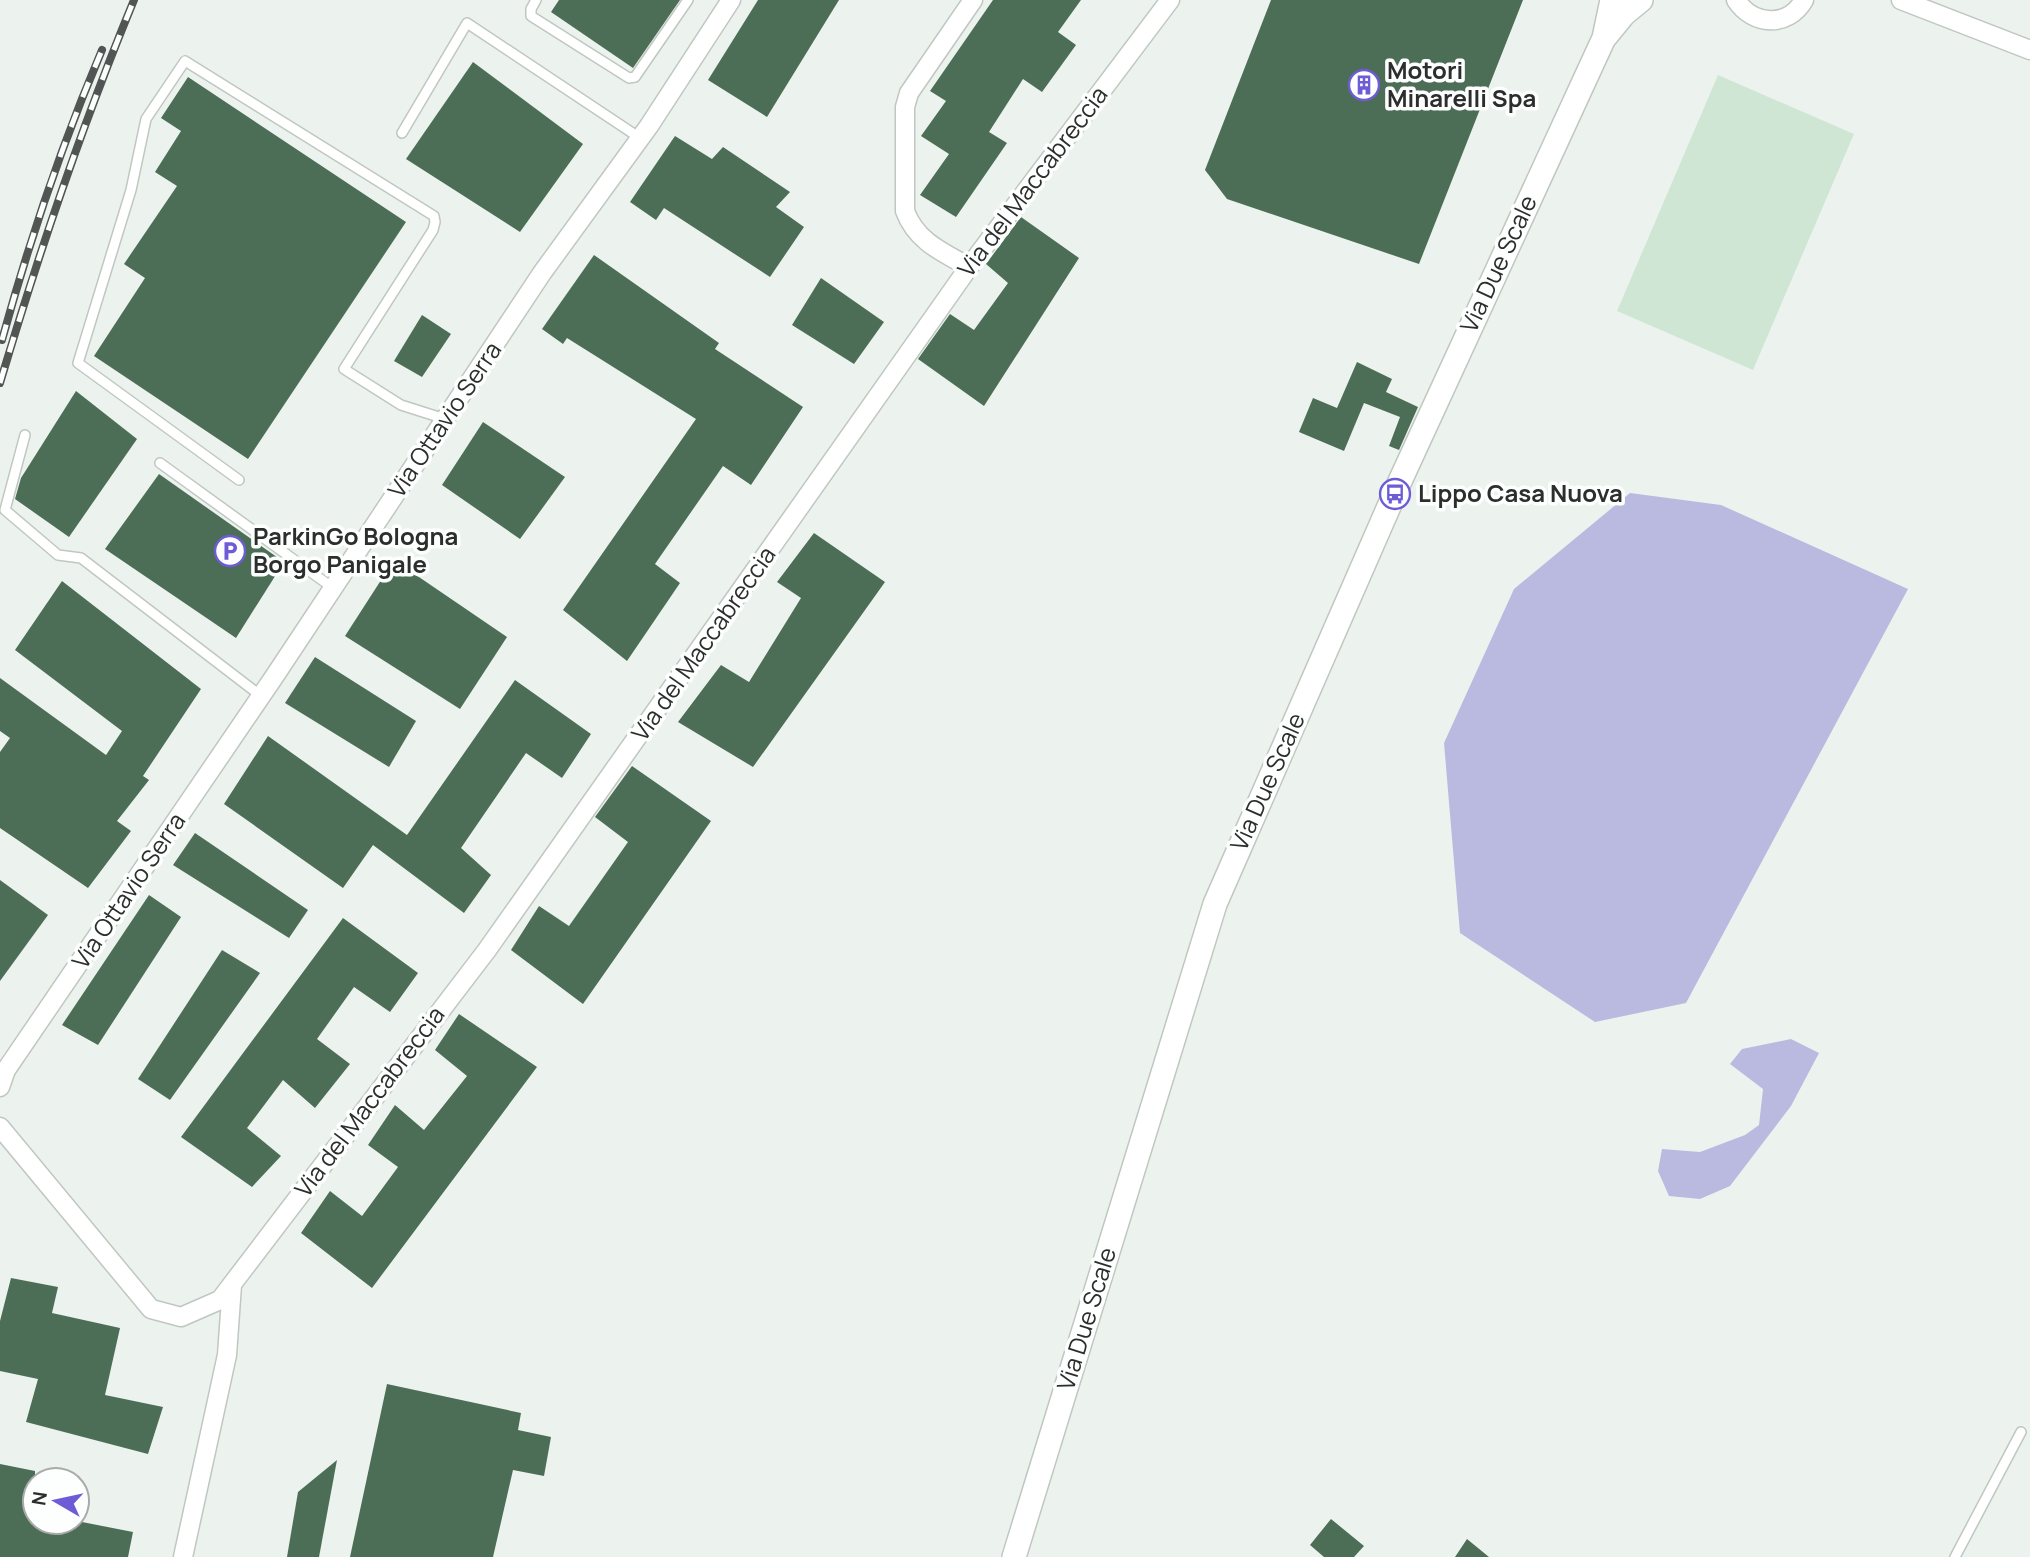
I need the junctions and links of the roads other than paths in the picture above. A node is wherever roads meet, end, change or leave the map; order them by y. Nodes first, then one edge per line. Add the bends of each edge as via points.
1 (536, 0) edge
2 (688, 0) edge
3 (731, 0) edge
4 (973, 0) edge
5 (1170, 0) edge
6 (1612, 0) edge
7 (1641, 0) edge
8 (1736, 0) edge
9 (1804, 0) edge
10 (1900, 0) edge
11 (1604, 38) junction
12 (2030, 50) edge
13 (402, 133) dead end
14 (640, 138) junction
15 (969, 267) junction
16 (445, 419) junction
17 (24, 435) dead end
18 (160, 463) dead end
19 (239, 480) dead end
20 (333, 588) junction
21 (261, 696) junction
22 (0, 1087) edge
23 (0, 1127) edge
24 (233, 1284) junction
25 (2021, 1432) dead end
26 (183, 1557) edge
27 (1014, 1557) edge
28 (1955, 1557) edge

1 - 2 lane via 531,16 629,78 635,77
3 - 14 street, Via Ottavio Serra
4 - 15 street via 909,93 905,107 905,211 910,224 926,243
5 - 15 street, Via del Maccabreccia
6 - 11 street, Via Due Scale
7 - 11 street, Via Due Scale
8 - 9 street via 1750,16 1773,21 1785,19
10 - 12 street
11 - 27 street, Via Due Scale via 1401,479 1215,904
13 - 14 lane via 467,23
14 - 16 street, Via Ottavio Serra via 542,273
15 - 24 street, Via del Maccabreccia via 487,950
16 - 19 lane via 401,405 344,369 433,230 433,215 185,61 146,119 131,190 79,363
16 - 20 street, Via Ottavio Serra
17 - 21 lane via 5,510 58,555 80,558
18 - 20 lane
20 - 21 street, Via Ottavio Serra
21 - 22 street, Via Ottavio Serra via 6,1070
23 - 24 street, Via del Maccabreccia via 151,1309 181,1317 220,1300
24 - 26 street via 227,1355
25 - 28 lane

